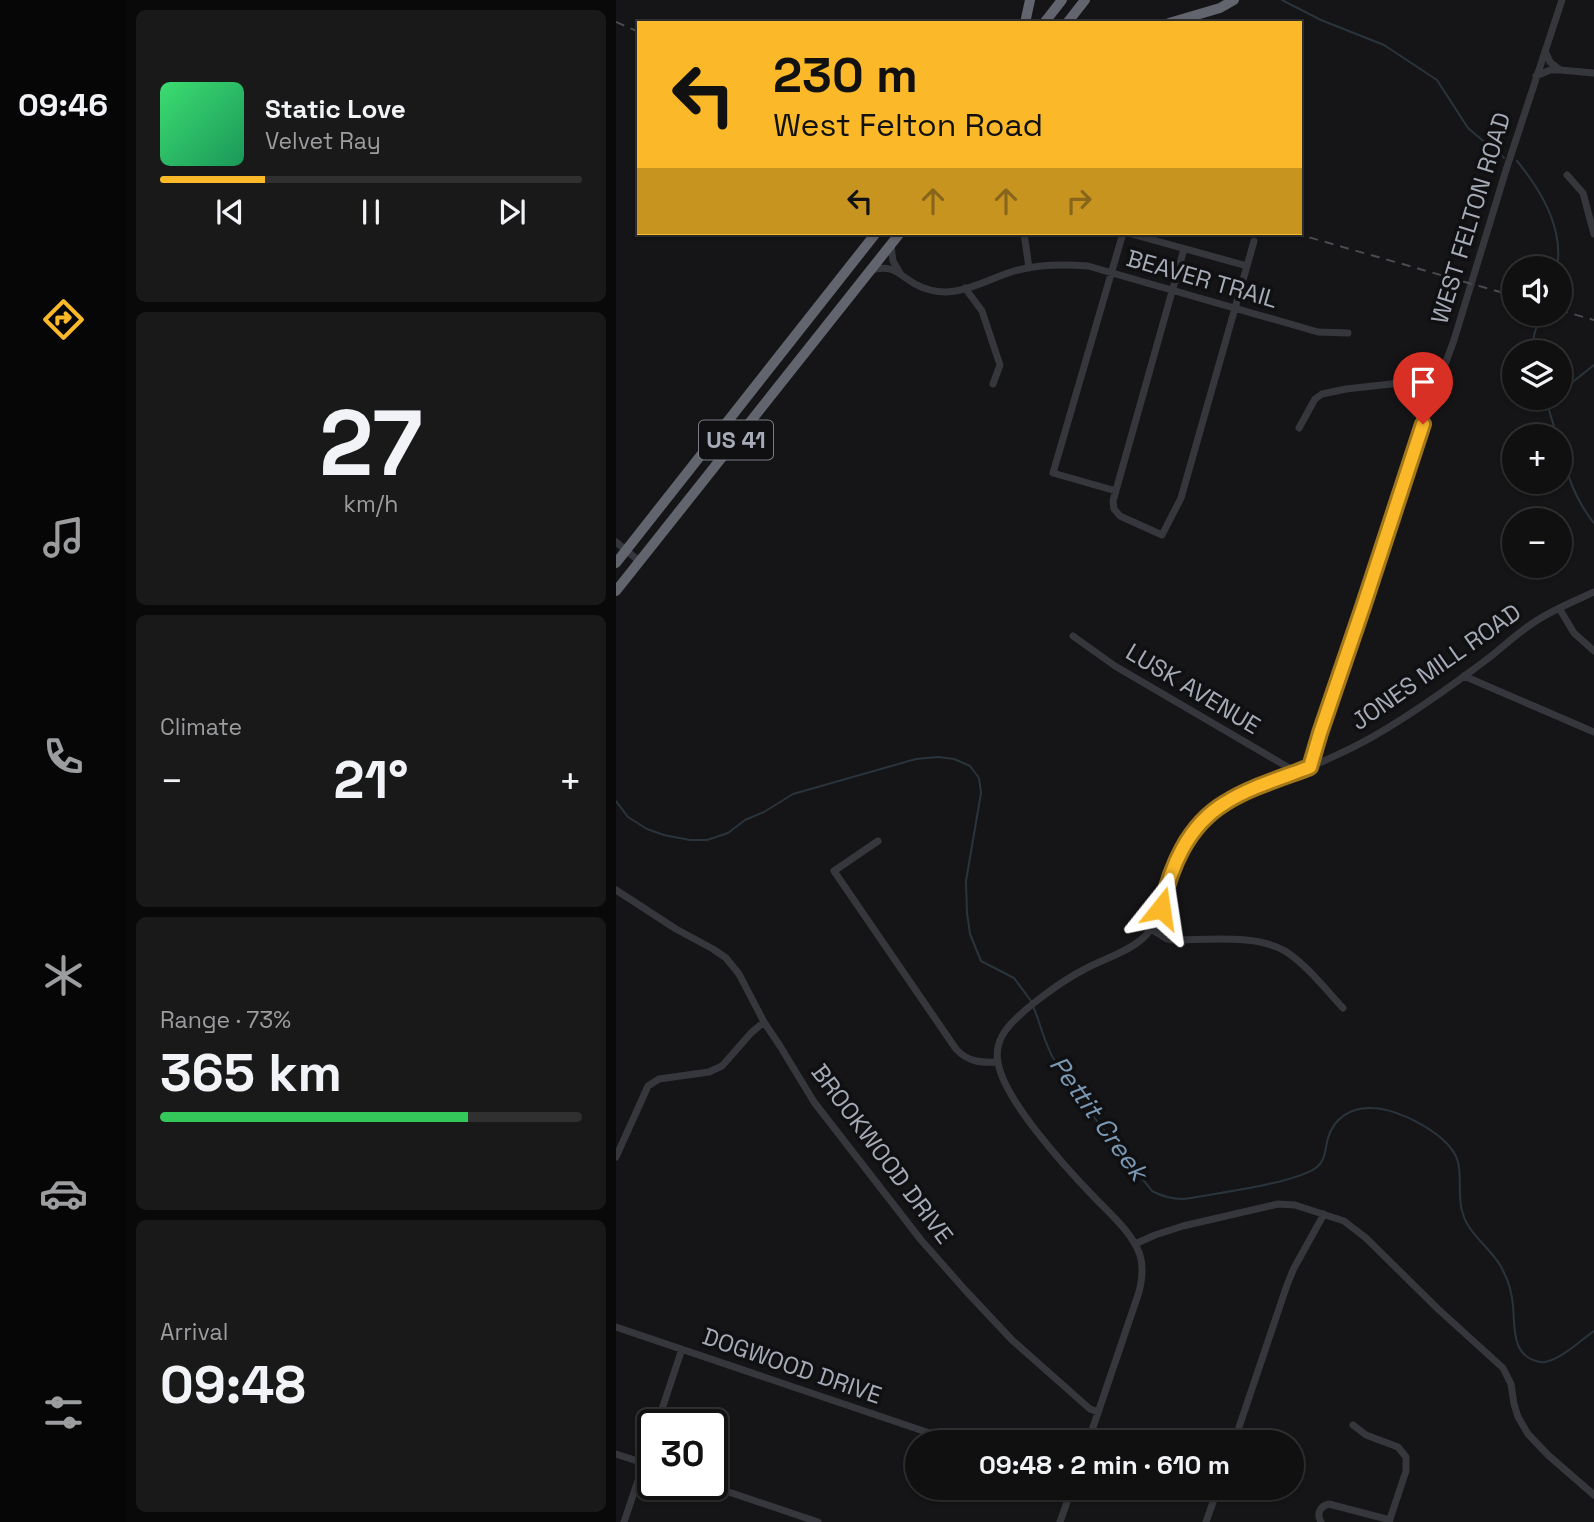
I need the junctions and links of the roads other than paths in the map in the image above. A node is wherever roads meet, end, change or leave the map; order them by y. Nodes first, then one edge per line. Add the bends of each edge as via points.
1 (1030, 0) edge
2 (1062, 0) edge
3 (1085, 0) edge
4 (1234, 0) edge
5 (1562, 0) edge
6 (1025, 21) edge
7 (1046, 21) edge
8 (1069, 21) edge
9 (1176, 21) edge
10 (1545, 51) junction
11 (1560, 70) junction
12 (1594, 73) edge
13 (1536, 76) junction
14 (1567, 175) dead end
15 (1594, 190) edge
16 (1583, 193) junction
17 (1594, 234) edge
18 (874, 235) edge
19 (898, 235) edge
20 (1024, 235) edge
21 (1125, 235) edge
22 (1133, 235) edge
23 (1254, 241) dead end
24 (891, 244) junction
25 (1184, 249) junction
26 (1247, 266) junction
27 (1029, 268) junction
28 (870, 271) junction
29 (900, 273) junction
30 (1111, 273) junction
31 (965, 288) junction
32 (1172, 291) junction
33 (1235, 309) junction
34 (1348, 333) dead end
35 (993, 384) dead end
36 (1434, 394) junction
37 (1299, 428) dead end
38 (1116, 491) junction
39 (616, 542) edge
40 (625, 551) junction
41 (639, 561) junction
42 (616, 563) edge
43 (616, 591) edge
44 (1594, 592) edge
45 (1559, 608) junction
46 (1073, 636) dead end
47 (1594, 651) edge
48 (1464, 676) junction
49 (1594, 732) edge
50 (1310, 767) junction
51 (1293, 774) junction
52 (878, 841) dead end
53 (616, 890) edge
54 (1151, 929) junction
55 (1343, 1008) dead end
56 (764, 1022) junction
57 (998, 1062) junction
58 (616, 1157) edge
59 (1324, 1214) junction
60 (1135, 1244) junction
61 (616, 1327) edge
62 (682, 1349) junction
63 (662, 1409) edge
64 (1098, 1412) junction
65 (1353, 1425) dead end
66 (921, 1430) edge
67 (1092, 1430) edge
68 (1238, 1430) edge
69 (616, 1454) edge
70 (637, 1461) edge
71 (637, 1484) edge
72 (728, 1492) edge
73 (1594, 1495) edge
74 (1068, 1500) edge
75 (1214, 1500) edge
76 (1390, 1521) edge
77 (624, 1522) edge
78 (818, 1522) edge
79 (1060, 1522) edge
80 (1206, 1522) edge
81 (1321, 1522) edge

1 - 6 highway
2 - 7 highway
3 - 8 highway
4 - 9 highway
5 - 10 street, WEST FELTON ROAD
10 - 11 street
10 - 13 street, WEST FELTON ROAD
11 - 12 street
11 - 13 street
13 - 36 street, WEST FELTON ROAD
14 - 16 street
15 - 16 street
16 - 17 street
18 - 40 highway, US 41
19 - 24 highway, US 41
20 - 27 street
21 - 30 street
22 - 25 street
23 - 26 street
24 - 28 highway, US 41
24 - 29 street via 891,257
25 - 26 street
25 - 32 street
26 - 33 street
27 - 30 street, BEAVER TRAIL via 1060,263
27 - 31 street, BEAVER TRAIL
28 - 29 street, BEAVER TRAIL via 887,268
28 - 41 highway, US 41
29 - 31 street, BEAVER TRAIL via 932,290
30 - 32 street, BEAVER TRAIL
30 - 38 street via 1053,473
31 - 35 street via 982,311 1000,365
32 - 33 street, BEAVER TRAIL
32 - 38 street
33 - 34 street, BEAVER TRAIL via 1318,332
33 - 38 street via 1181,498 1162,535 1120,516 1114,509
36 - 37 street via 1400,383 1322,394
36 - 50 street, WEST FELTON ROAD
39 - 40 street
40 - 41 street
40 - 42 highway, US 41
41 - 43 highway, US 41
44 - 45 street, JONES MILL ROAD
45 - 47 street via 1574,633
45 - 48 street, JONES MILL ROAD
46 - 51 street, LUSK AVENUE
48 - 49 street
48 - 50 street, JONES MILL ROAD via 1374,736
50 - 51 street, JONES MILL ROAD
51 - 54 street, JONES MILL ROAD via 1227,801 1197,828 1172,867
52 - 57 street via 834,870 956,1049 975,1061
53 - 56 street, BROOKWOOD DRIVE via 726,958
54 - 55 street via 1167,939 1253,940 1283,950
54 - 57 street via 1133,946 1070,977 1017,1018 1000,1039
56 - 58 street via 722,1066 659,1079 648,1086
56 - 64 street, BROOKWOOD DRIVE via 814,1102 921,1240 1012,1340
57 - 60 street via 1029,1120
59 - 60 street via 1278,1204 1182,1226
59 - 68 street via 1287,1285
59 - 73 street via 1344,1221 1366,1238 1503,1368 1528,1434
60 - 64 street via 1142,1265 1140,1287
61 - 62 street, DOGWOOD DRIVE
62 - 63 street
62 - 66 street, DOGWOOD DRIVE
64 - 67 street
65 - 76 street via 1398,1447 1405,1457 1406,1471
69 - 70 street
71 - 77 street
72 - 78 street
74 - 79 street
75 - 80 street
76 - 81 street via 1329,1504 1320,1509

